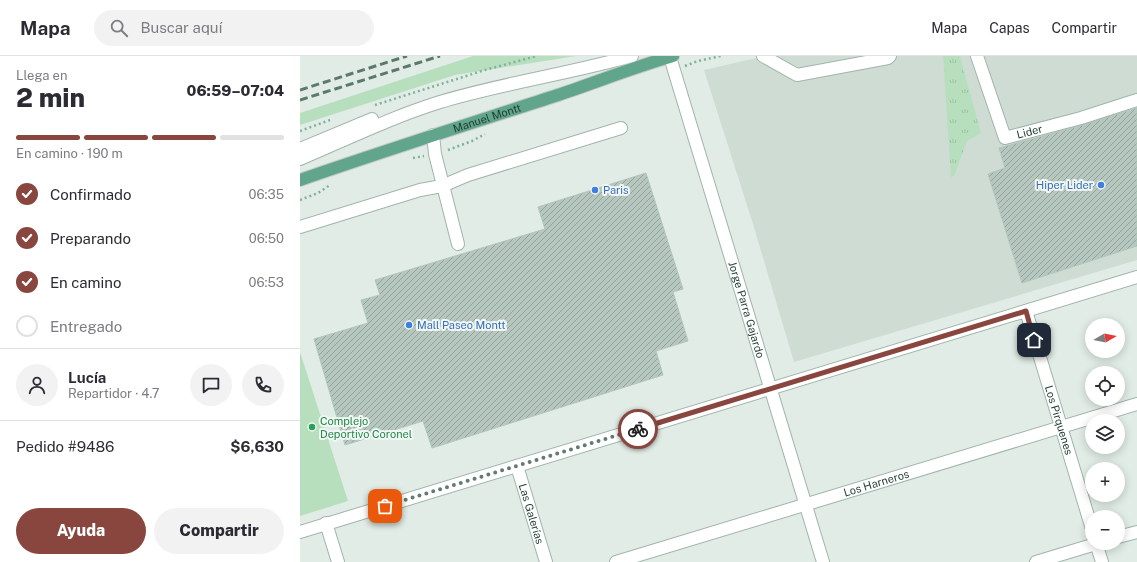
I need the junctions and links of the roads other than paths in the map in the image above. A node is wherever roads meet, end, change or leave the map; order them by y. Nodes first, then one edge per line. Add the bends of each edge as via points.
1 (603, 56) edge
2 (632, 56) edge
3 (671, 56) edge
4 (763, 56) edge
5 (890, 56) edge
6 (977, 56) edge
7 (1137, 100) edge
8 (621, 128) dead end
9 (433, 135) junction
10 (300, 149) edge
11 (300, 159) edge
12 (300, 180) edge
13 (442, 186) junction
14 (300, 228) edge
15 (458, 244) dead end
16 (1137, 277) edge
17 (1026, 311) junction
18 (771, 389) junction
19 (1137, 404) edge
20 (1061, 427) junction
21 (517, 466) junction
22 (806, 504) junction
23 (1086, 510) edge
24 (326, 523) junction
25 (300, 532) edge
26 (1137, 532) edge
27 (1125, 535) edge
28 (1085, 547) edge
29 (1099, 550) edge
30 (338, 562) edge
31 (546, 562) edge
32 (616, 562) edge
33 (823, 562) edge
34 (1036, 562) edge
35 (1102, 562) edge

1 - 10 street via 459,90 378,117
2 - 11 street via 491,88 435,104 392,119
3 - 9 main road, Manuel Montt
3 - 18 street, Jorge Parra Gajardo
4 - 5 street via 796,75
6 - 7 street, Lider via 1005,138
8 - 13 street via 475,173
9 - 12 main road, Manuel Montt
9 - 13 street
13 - 14 street via 420,190
13 - 15 street
16 - 17 street
17 - 18 street
17 - 20 street, Los Pirquenes
18 - 21 street
18 - 22 street, Jorge Parra Gajardo
19 - 20 street, Los Harneros
20 - 22 street, Los Harneros
20 - 23 street, Los Pirquenes
21 - 24 street
21 - 31 street, Las Galerías
22 - 32 street, Los Harneros
22 - 33 street, Jorge Parra Gajardo
24 - 25 street
24 - 30 street
26 - 27 street
28 - 34 street
29 - 35 street

